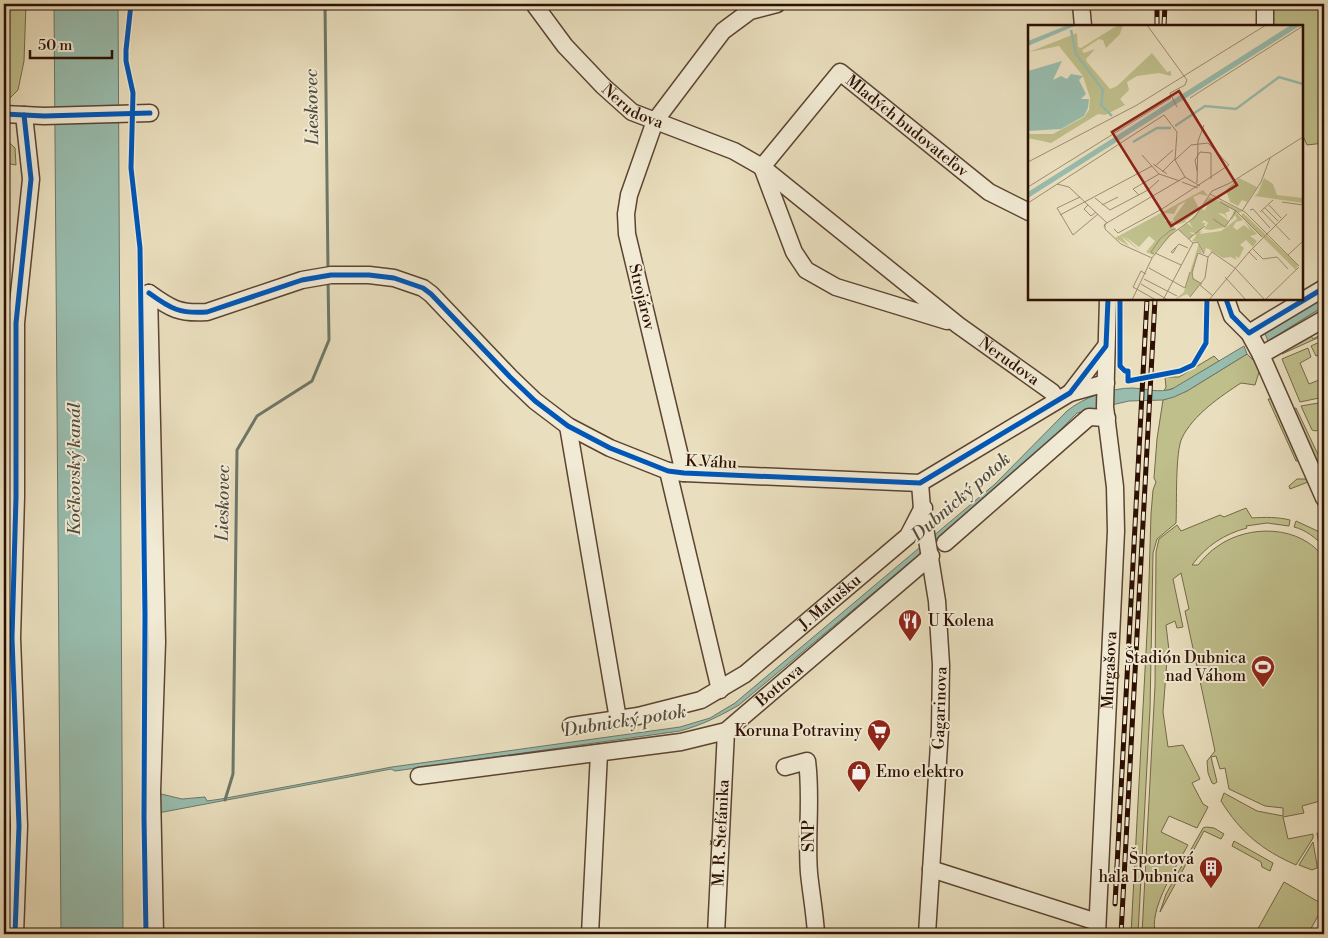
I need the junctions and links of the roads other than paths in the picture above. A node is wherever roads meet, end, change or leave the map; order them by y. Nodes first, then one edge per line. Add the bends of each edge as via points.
1 (534, 4) edge
2 (777, 4) edge
3 (1081, 4) edge
4 (1265, 4) edge
5 (1082, 25) edge
6 (1265, 25) edge
7 (4, 114) edge
8 (150, 114) dead end
9 (24, 115) junction
10 (655, 122) junction
11 (762, 167) junction
12 (1028, 212) edge
13 (1324, 288) edge
14 (1108, 300) edge
15 (1226, 300) edge
16 (178, 311) junction
17 (1324, 320) edge
18 (958, 325) junction
19 (150, 328) junction
20 (1255, 344) junction
21 (1106, 346) junction
22 (1063, 397) junction
23 (1106, 400) junction
24 (568, 426) junction
25 (676, 472) junction
26 (920, 483) junction
27 (1324, 498) edge
28 (925, 508) junction
29 (945, 543) dead end
30 (931, 555) junction
31 (720, 690) junction
32 (618, 719) junction
33 (570, 726) dead end
34 (726, 731) junction
35 (599, 752) junction
36 (784, 767) dead end
37 (419, 776) dead end
38 (931, 870) junction
39 (1097, 928) edge
40 (15, 934) edge
41 (155, 934) edge
42 (590, 934) edge
43 (716, 934) edge
44 (816, 934) edge
45 (927, 934) edge

1 - 10 street, Nerudova via 565,46 603,86 632,112
2 - 10 street via 750,11 723,31
3 - 5 street
4 - 6 street
7 - 9 street
8 - 9 street
9 - 40 street via 31,180 16,323 12,638 19,826
10 - 11 street, Nerudova via 734,150
10 - 25 street, Strojárov via 629,194 626,234
11 - 12 street, Mladých budovateľov via 840,72 989,192
11 - 18 street, Nerudova
11 - 18 street, Nerudova via 794,252 806,270 836,287
13 - 20 street
14 - 21 street
15 - 20 street via 1232,316
16 - 19 street
16 - 19 street via 150,293
16 - 24 street, K Váhu via 207,312 319,276 394,278 431,294 510,377
17 - 20 street
18 - 22 street, Nerudova
19 - 41 street via 157,642 152,792
20 - 27 street
21 - 22 street
21 - 23 street
22 - 23 street
22 - 26 street
23 - 29 street
23 - 39 street, Murgašova via 1116,531
24 - 25 street, K Váhu via 610,448
24 - 32 street
25 - 26 street, K Váhu
25 - 31 street
26 - 28 street, Gagarinova
28 - 30 street, Gagarinova
28 - 31 street, J. Matušku via 908,536 745,674
30 - 34 street, Bottova
30 - 38 street, Gagarinova via 942,687
31 - 32 street, J. Matušku via 701,700
32 - 33 street, J. Matušku
34 - 35 street, Bottova via 681,742
34 - 43 street, M. R. Štefánika
35 - 37 street, Bottova
35 - 42 street
36 - 44 street, SNP via 807,761 810,783 809,872
38 - 39 street
38 - 45 street, Gagarinova

